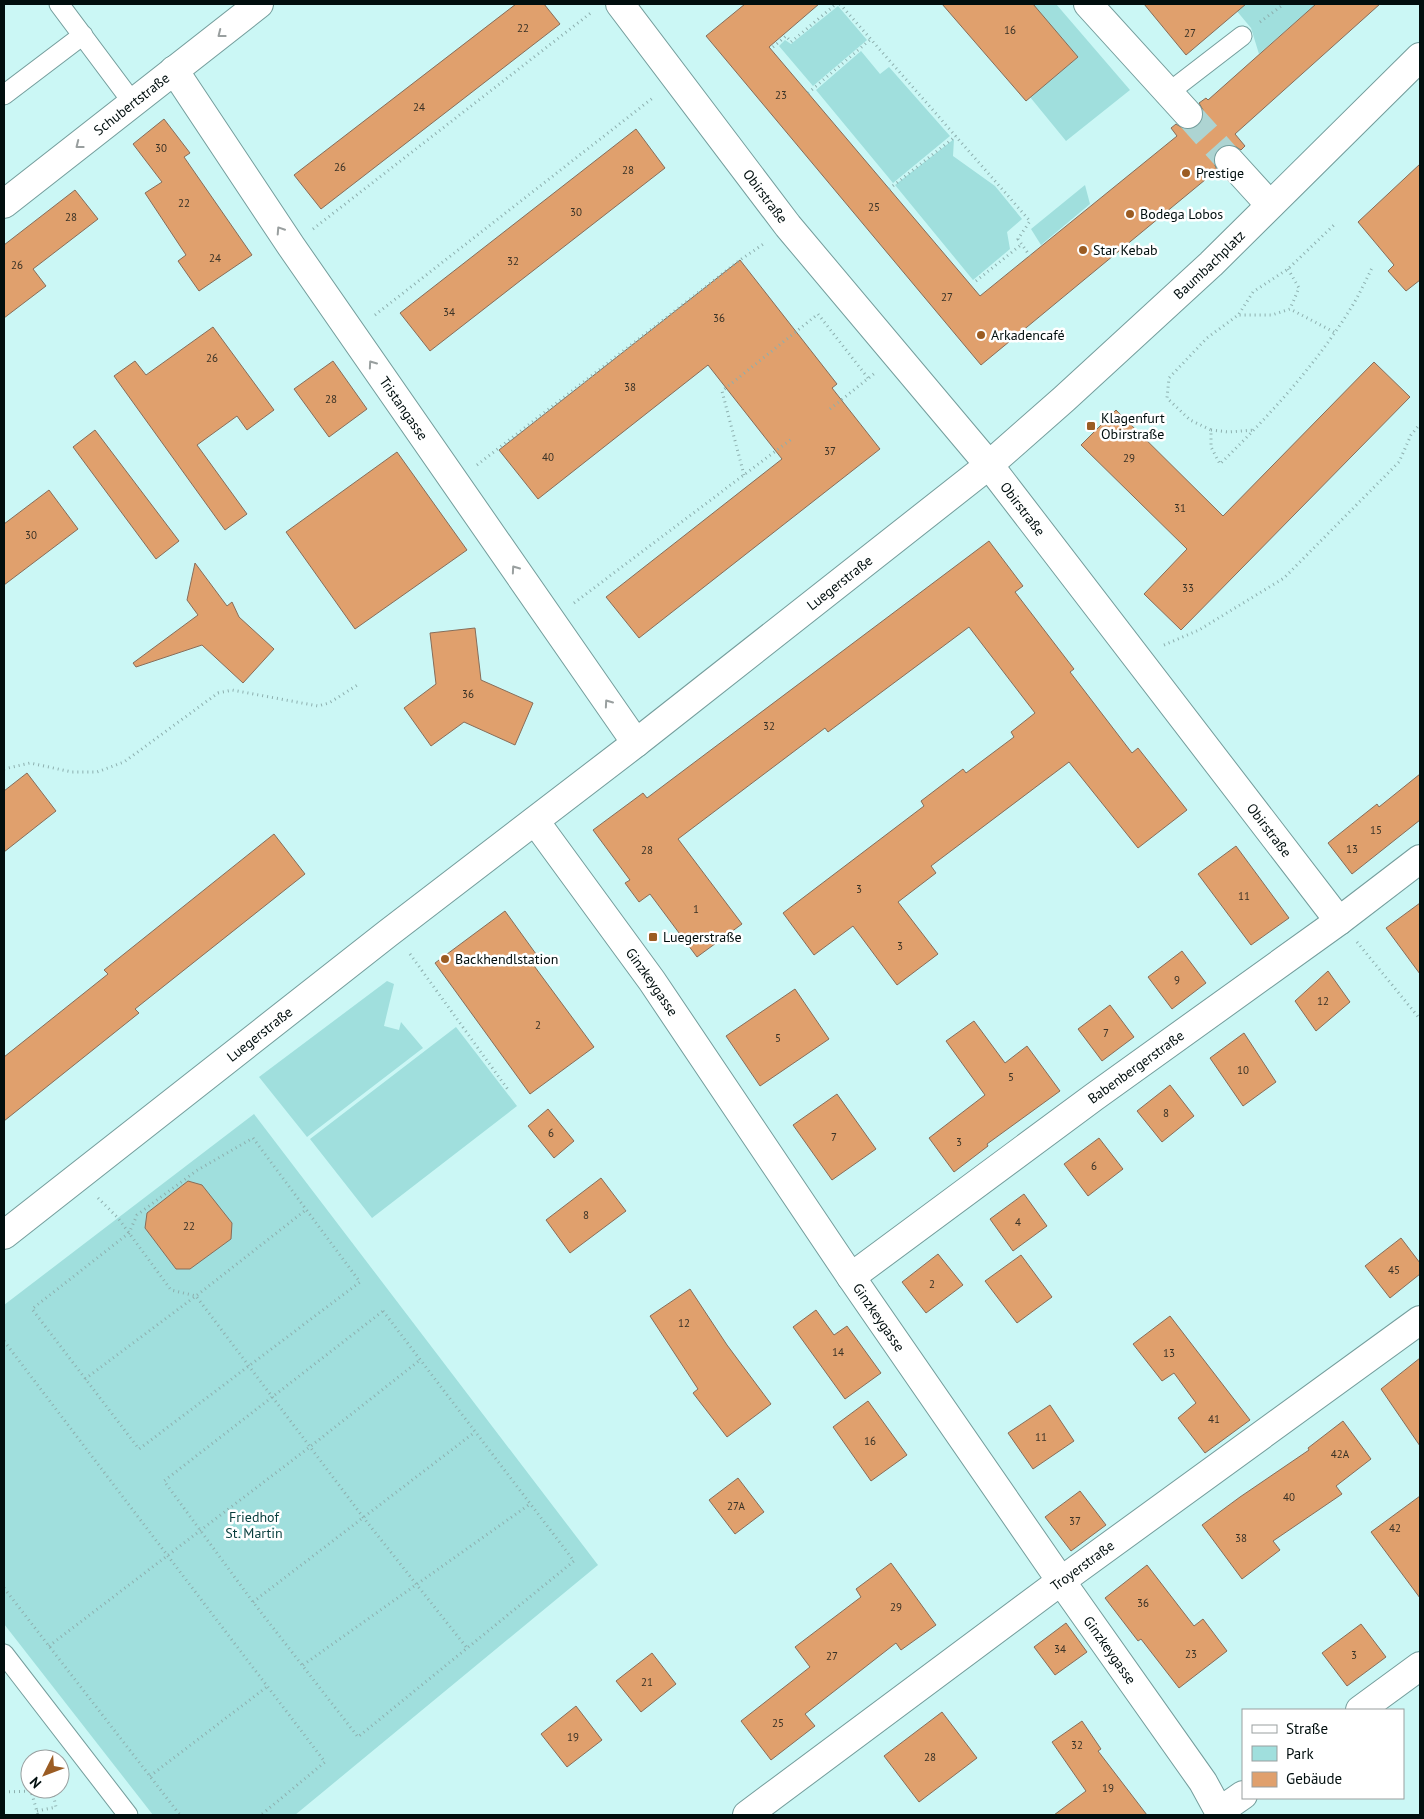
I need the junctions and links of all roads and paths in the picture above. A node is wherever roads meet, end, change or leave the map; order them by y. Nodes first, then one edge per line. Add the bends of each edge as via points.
1 (59, 4) edge
2 (259, 4) edge
3 (836, 4) edge
4 (840, 4) edge
5 (1088, 4) edge
6 (609, 6) edge
7 (83, 36) junction
8 (1242, 36) dead end
9 (871, 39) junction
10 (773, 47) dead end
11 (1420, 57) edge
12 (174, 70) junction
13 (677, 78) junction
14 (808, 93) dead end
15 (1168, 93) junction
16 (4, 96) edge
17 (133, 103) junction
18 (1188, 114) tunnel mouth
19 (956, 136) junction
20 (1229, 160) tunnel mouth
21 (889, 189) dead end
22 (4, 204) edge
23 (1270, 206) junction
24 (1335, 224) dead end
25 (788, 226) junction
26 (1022, 244) junction
27 (291, 246) junction
28 (1030, 256) dead end
29 (1373, 266) dead end
30 (1288, 269) junction
31 (976, 281) dead end
32 (1290, 310) junction
33 (1238, 315) junction
34 (1334, 332) junction
35 (351, 334) junction
36 (897, 355) junction
37 (868, 378) junction
38 (830, 409) dead end
39 (1420, 424) edge
40 (1211, 430) junction
41 (1255, 430) junction
42 (793, 438) dead end
43 (989, 465) junction
44 (744, 475) junction
45 (454, 482) junction
46 (551, 621) junction
47 (1136, 656) junction
48 (359, 684) dead end
49 (636, 743) junction
50 (4, 769) edge
51 (535, 821) junction
52 (1420, 858) edge
53 (1339, 920) junction
54 (393, 930) junction
55 (1420, 1019) edge
56 (509, 1091) dead end
57 (306, 1209) junction
58 (118, 1218) dead end
59 (129, 1233) junction
60 (4, 1235) edge
61 (851, 1277) junction
62 (196, 1296) junction
63 (1420, 1320) edge
64 (4, 1341) edge
65 (420, 1360) junction
66 (249, 1366) junction
67 (85, 1379) junction
68 (272, 1396) junction
69 (475, 1432) junction
70 (311, 1446) junction
71 (530, 1504) junction
72 (364, 1517) junction
73 (200, 1531) junction
74 (168, 1555) junction
75 (1061, 1581) junction
76 (418, 1584) junction
77 (4, 1588) edge
78 (253, 1602) junction
79 (49, 1646) junction
80 (467, 1648) junction
81 (4, 1654) edge
82 (304, 1665) junction
83 (1420, 1666) edge
84 (268, 1686) junction
85 (1361, 1709) edge
86 (150, 1776) junction
87 (20, 1791) edge
88 (4, 1792) edge
89 (1242, 1796) edge
90 (33, 1799) edge
91 (54, 1799) edge
92 (36, 1811) junction
93 (1221, 1813) edge
94 (38, 1815) edge
95 (128, 1815) edge
96 (180, 1815) edge
97 (261, 1815) edge
98 (747, 1815) edge

1 - 7 lane
2 -> 12 street, Schubertstraße
3 - 10 path via 791,42 786,36
4 - 9 path
5 - 15 street
6 - 13 street, Obirstraße
6 - 27 path
7 - 16 lane
7 - 17 lane
8 - 15 lane
9 - 14 path
9 - 19 path
11 - 23 street, Baumbachplatz
12 - 17 street, Schubertstraße
27 -> 12 street, Tristangasse
13 - 25 street, Obirstraße
13 - 35 path
15 - 18 street
17 -> 22 street, Schubertstraße
19 - 21 path
19 - 26 path via 1030,221 1018,239
20 - 23 street
23 - 43 street, Baumbachplatz
24 - 30 path
25 - 36 street, Obirstraße
25 - 45 path
26 - 28 path
26 - 31 path
27 - 35 street, Tristangasse
29 - 34 path
30 - 32 path via 1299,288
30 - 33 path via 1253,292
32 - 33 path via 1272,315
32 - 34 path
33 - 40 path via 1207,338 1169,378 1166,398 1190,420
34 - 41 path
45 -> 35 street, Tristangasse
36 - 37 path
36 - 43 street, Obirstraße
37 - 38 path
37 - 44 path via 818,314 722,391
39 - 47 path via 1411,435 1399,462 1284,578 1199,630
40 - 41 path
40 - 41 path via 1211,447 1220,464
42 - 44 path
43 - 47 street, Obirstraße
43 - 49 street, Luegerstraße
44 - 46 path
46 -> 45 street, Tristangasse
49 -> 46 street, Tristangasse
47 - 53 street, Obirstraße
48 - 50 path via 330,703 318,706 232,690 218,693 124,762 98,772 72,772 30,764
49 - 51 street, Luegerstraße
51 - 54 street, Luegerstraße
51 - 61 street, Ginzkeygasse via 652,981
52 - 53 street, Babenbergerstraße
53 - 55 path
53 - 61 street, Babenbergerstraße
54 - 56 path
54 - 60 street, Luegerstraße
57 - 59 path via 253,1138 196,1171 137,1215
57 - 62 path
57 - 66 path via 360,1282
58 - 59 path
59 - 62 path via 171,1290
59 - 67 path via 32,1309
61 - 75 street, Ginzkeygasse
62 - 66 path
62 - 67 path
63 - 75 street, Troyerstraße
64 - 74 path
65 - 68 path via 383,1311
65 - 69 path
65 - 70 path
66 - 67 path via 139,1449
66 - 68 path
68 - 70 path
68 - 73 path via 164,1481
69 - 71 path
69 - 72 path
70 - 72 path
70 - 73 path
71 - 76 path
71 - 80 path via 574,1561
72 - 76 path
72 - 78 path
73 - 74 path
73 - 78 path
74 - 79 path
74 - 84 path
75 - 93 street, Ginzkeygasse via 1187,1758
75 - 98 street, Troyerstraße
76 - 80 path
76 - 82 path
77 - 79 path
78 - 82 path
79 - 86 path
80 - 82 path via 358,1737
81 - 95 lane
83 - 85 street
84 - 86 path
84 - 97 path via 325,1762
86 - 96 path
87 - 88 path
89 - 93 street
90 - 92 path
91 - 92 path via 56,1807
92 - 94 path

